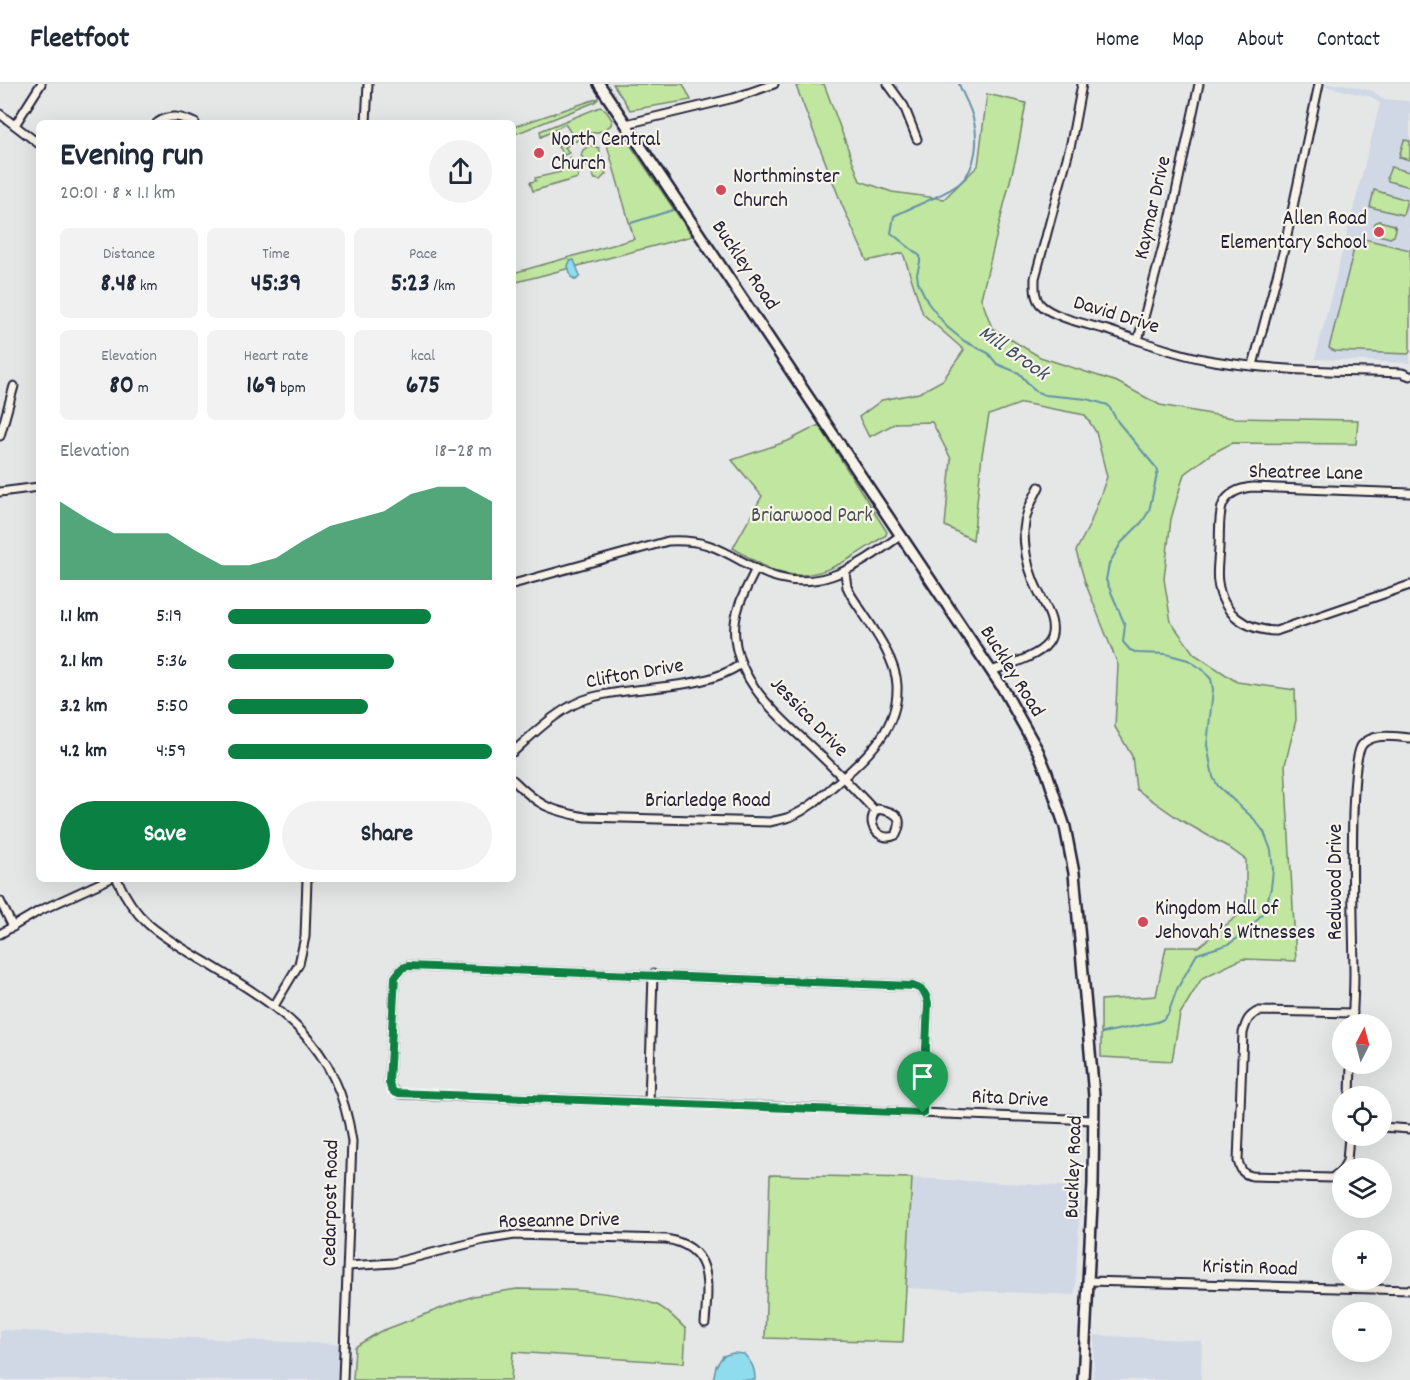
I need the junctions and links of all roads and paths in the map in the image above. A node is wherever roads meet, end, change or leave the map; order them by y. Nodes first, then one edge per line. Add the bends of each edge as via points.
1 (41, 84) edge
2 (368, 84) edge
3 (599, 84) edge
4 (774, 84) edge
5 (888, 84) edge
6 (1082, 84) edge
7 (1199, 84) edge
8 (1319, 84) edge
9 (0, 114) edge
10 (162, 120) edge
11 (188, 120) edge
12 (366, 120) edge
13 (626, 124) junction
14 (15, 125) junction
15 (916, 139) dead end
16 (36, 142) edge
17 (1138, 340) junction
18 (1253, 365) junction
19 (1410, 376) edge
20 (14, 386) dead end
21 (0, 436) edge
22 (36, 487) edge
23 (1039, 487) dead end
24 (0, 492) edge
25 (1410, 493) edge
26 (901, 535) junction
27 (756, 569) junction
28 (845, 572) junction
29 (516, 583) edge
30 (1410, 585) edge
31 (741, 664) junction
32 (991, 671) junction
33 (1410, 738) edge
34 (516, 749) edge
35 (843, 777) junction
36 (516, 783) edge
37 (875, 811) junction
38 (102, 882) edge
39 (119, 882) edge
40 (307, 882) edge
41 (0, 901) edge
42 (13, 927) junction
43 (0, 934) edge
44 (653, 975) junction
45 (274, 1006) junction
46 (1353, 1013) joint
47 (649, 1102) junction
48 (923, 1113) junction
49 (1095, 1120) junction
50 (1392, 1128) edge
51 (1410, 1129) edge
52 (1332, 1178) edge
53 (348, 1266) junction
54 (1089, 1281) junction
55 (1410, 1290) edge
56 (705, 1323) dead end
57 (343, 1380) edge
58 (1083, 1380) edge

1 - 14 street
2 - 12 street
3 - 13 street, Buckley Road
4 - 13 street via 734,98
5 - 15 street via 904,106
6 - 17 street, David Drive via 1071,143 1035,278 1035,295 1053,313
7 - 17 street, Kaymar Drive via 1171,216
8 - 18 street via 1284,249
9 - 14 street
10 - 11 street via 171,116
13 - 26 street, Buckley Road
14 - 16 street
17 - 18 street, David Drive via 1190,356
18 - 19 street, David Drive
20 - 21 street
22 - 24 street
23 - 32 street via 1026,512 1026,552 1053,632 1037,652
25 - 30 street, Sheatree Lane via 1244,487 1223,505 1218,583 1234,616 1255,628 1276,631
26 - 28 street
26 - 32 street, Buckley Road
27 - 28 street via 802,581
27 - 29 street via 708,544 668,541
27 - 31 street, Jessica Drive via 737,610 734,637
28 - 35 street, Briarledge Road via 851,595 885,648 897,684 892,717 882,737
31 - 34 street, Clifton Drive via 724,674 693,682 591,697 562,712
31 - 35 street, Jessica Drive via 765,700
32 - 49 street, Buckley Road via 1038,751 1065,827 1074,873
33 - 46 street, Redwood Drive via 1378,736 1365,742 1359,752 1355,778
35 - 36 street, Briarledge Road via 811,806 770,822 585,817 543,806
35 - 37 street, Jessica Drive
37 - 37 street, Jessica Drive via 892,811 898,816 896,835 882,837 876,832 872,822
38 - 42 street
39 - 45 street, Cedarpost Road via 132,906 154,930
40 - 45 street via 305,937 298,964
41 - 42 street
42 - 43 street
44 - 47 street
44 - 47 street, Rita Drive via 402,968 395,977 389,1082 395,1093 402,1094
44 - 48 street, Rita Drive via 920,988 928,1003
45 - 53 street, Cedarpost Road via 295,1023 325,1060 348,1116 352,1162
46 - 52 street via 1259,1011 1251,1015 1243,1033 1238,1161 1241,1170 1252,1176
47 - 48 street, Rita Drive
48 - 49 street, Rita Drive
49 - 54 street, Buckley Road
50 - 51 street
53 - 56 street, Roseanne Drive via 393,1263 515,1235 679,1241 699,1255 705,1269
53 - 57 street, Cedarpost Road
54 - 55 street, Kristin Road
54 - 58 street, Buckley Road

